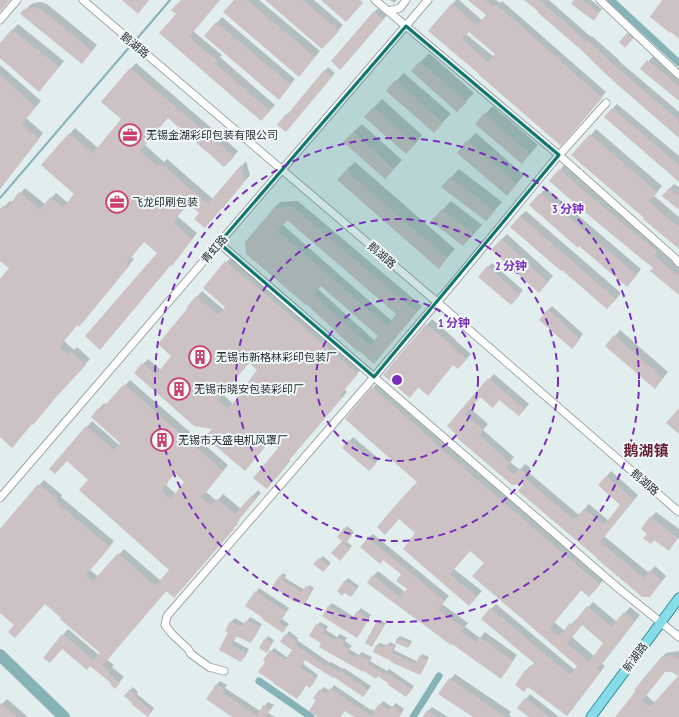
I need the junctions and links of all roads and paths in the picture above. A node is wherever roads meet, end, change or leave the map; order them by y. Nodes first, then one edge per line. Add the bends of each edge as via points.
1 (18, 0) edge
2 (83, 0) edge
3 (375, 0) edge
4 (406, 0) edge
5 (428, 0) edge
6 (600, 0) edge
7 (388, 11) junction
8 (0, 20) edge
9 (406, 26) junction
10 (679, 75) edge
11 (606, 103) dead end
12 (560, 156) junction
13 (282, 170) junction
14 (219, 243) junction
15 (677, 261) edge
16 (437, 302) junction
17 (374, 377) junction
18 (3, 489) edge
19 (0, 498) edge
20 (679, 512) edge
21 (679, 598) edge
22 (660, 622) junction
23 (679, 637) edge
24 (224, 671) dead end
25 (591, 717) edge

1 - 8 street
2 - 13 street, 鹅湖路
3 - 7 street
4 - 7 street via 400,8
5 - 9 street, 青虹路
6 - 10 street
7 - 9 street
9 - 12 street
9 - 13 street, 青虹路
11 - 12 street
12 - 15 street
12 - 16 street
13 - 14 street, 青虹路
13 - 16 street, 鹅湖路
14 - 17 street
14 - 18 street, 青虹路
16 - 17 street
16 - 20 street, 鹅湖路
17 - 22 street
17 - 24 street via 167,616 165,625 191,654 209,667
18 - 19 street, 青虹路
21 - 22 main road, 新湖路
22 - 23 street
22 - 25 main road, 新湖路

